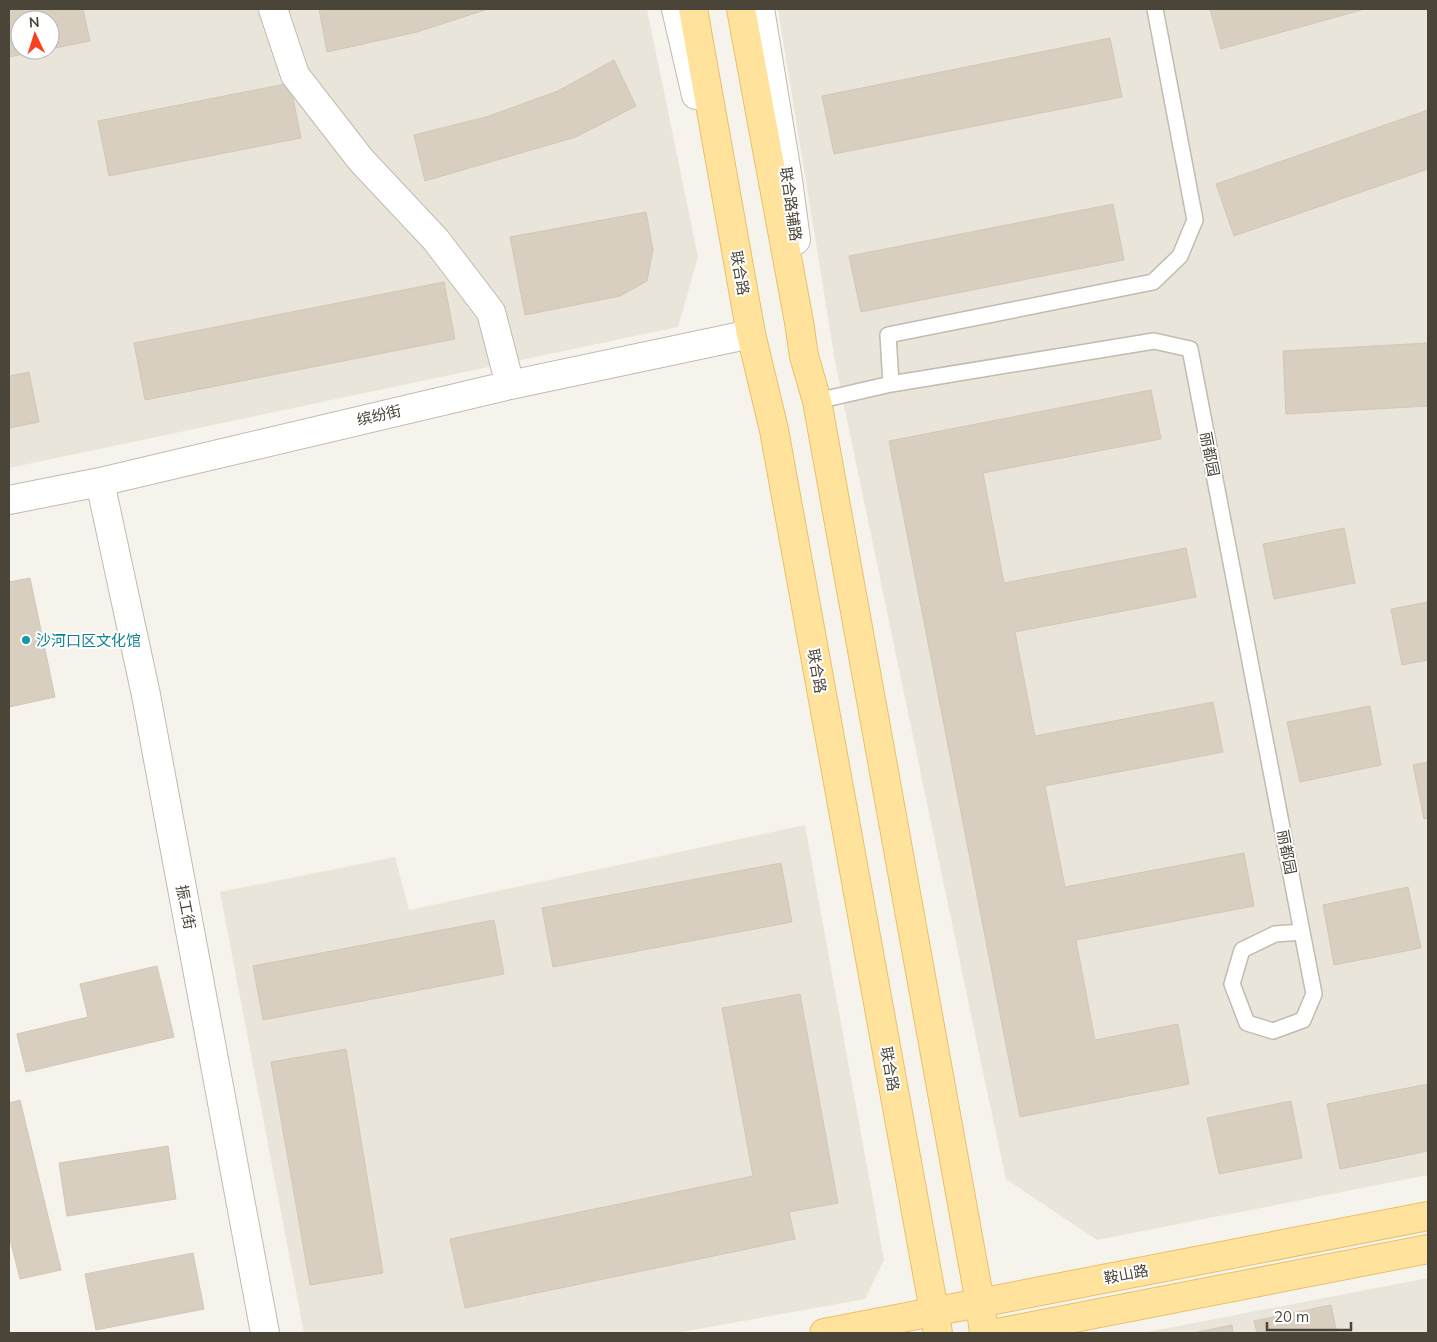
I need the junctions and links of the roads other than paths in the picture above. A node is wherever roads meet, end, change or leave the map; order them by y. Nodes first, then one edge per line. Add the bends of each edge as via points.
1 (273, 9) edge
2 (676, 9) edge
3 (693, 9) edge
4 (741, 9) edge
5 (760, 9) edge
6 (1155, 9) edge
7 (748, 321) junction
8 (510, 384) junction
9 (891, 384) junction
10 (817, 401) junction
11 (100, 482) junction
12 (9, 500) edge
13 (1302, 932) junction
14 (1428, 1216) edge
15 (1428, 1249) edge
16 (980, 1303) junction
17 (936, 1323) edge
18 (265, 1333) edge
19 (824, 1333) edge
20 (984, 1333) edge
21 (998, 1333) edge

1 - 8 street via 295,75 360,160 436,240 491,312
2 - 7 street
3 - 7 main road, 联合路
4 - 10 main road via 804,356
5 - 10 street, 联合路辅路 via 788,180
6 - 9 lane via 1195,220 1180,256 1153,282 888,335
7 - 8 street, 缤纷街
7 - 17 main road, 联合路 via 776,440
8 - 11 street, 缤纷街
9 - 10 lane, 丽都园
9 - 13 lane, 丽都园 via 1154,341 1190,348
10 - 16 main road
11 - 12 street, 缤纷街
11 - 18 street, 振工街 via 146,695
13 - 13 lane, 丽都园 via 1314,994 1304,1020 1273,1031 1247,1022 1232,984 1242,950 1275,934
14 - 16 main road, 鞍山路
15 - 21 main road
16 - 17 main road, 鞍山路
16 - 20 main road
17 - 19 main road, 鞍山路

